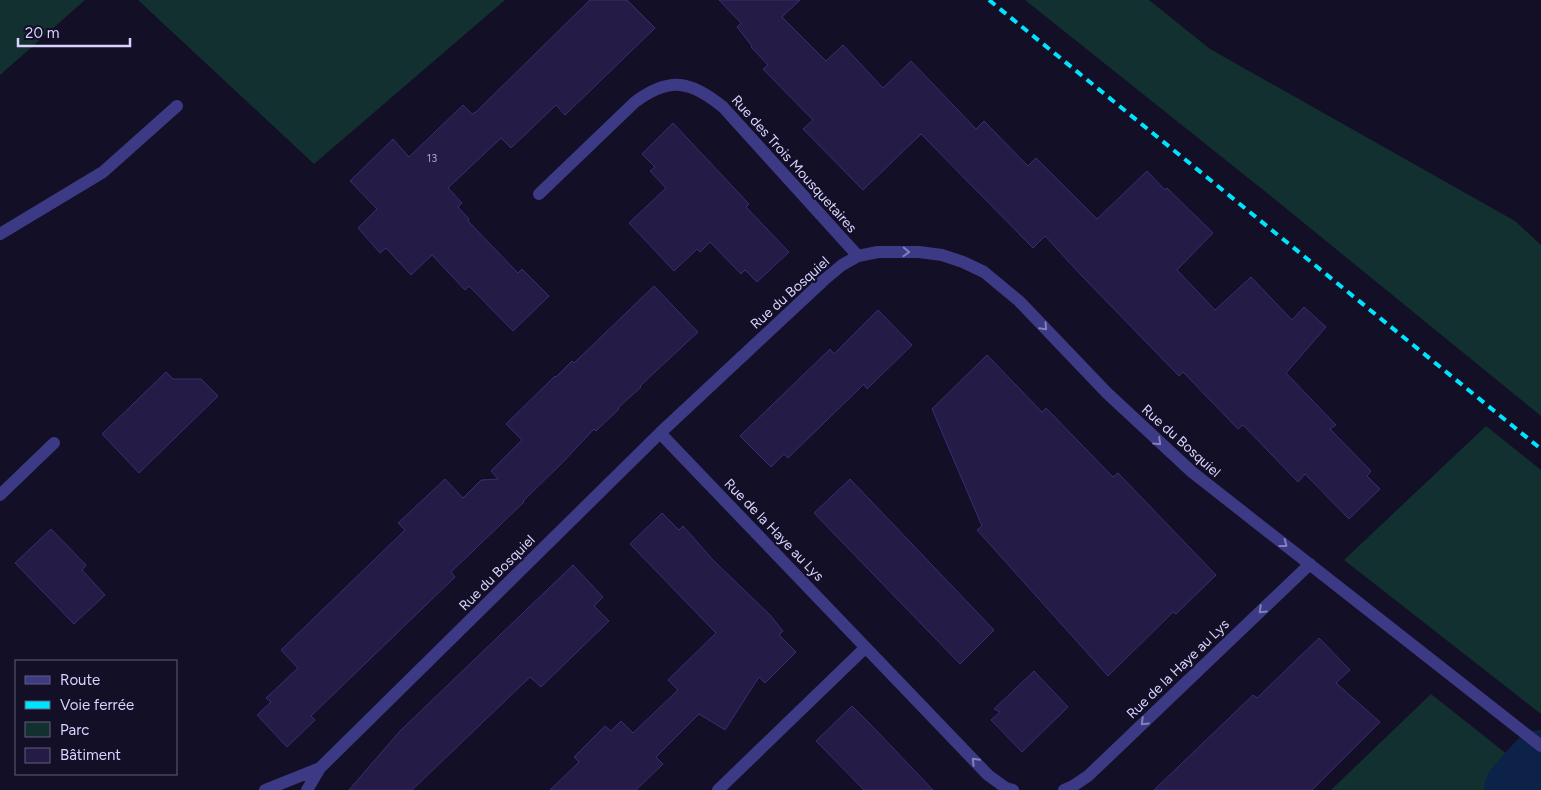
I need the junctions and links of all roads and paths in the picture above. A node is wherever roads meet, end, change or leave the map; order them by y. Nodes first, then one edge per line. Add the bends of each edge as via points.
1 (177, 106) dead end
2 (539, 194) dead end
3 (0, 234) edge
4 (858, 256) junction
5 (660, 433) junction
6 (54, 443) dead end
7 (0, 494) edge
8 (1310, 564) junction
9 (866, 648) junction
10 (1541, 746) edge
11 (320, 768) junction
12 (265, 790) edge
13 (307, 790) edge
14 (718, 790) edge
15 (1013, 790) edge
16 (1064, 790) edge

1 - 3 street via 103,172
2 - 4 street, Rue des Trois Mousquetaires via 642,98 660,87 686,85 709,95 723,107
4 - 5 street, Rue du Bosquiel via 824,280
4 -> 8 street, Rue du Bosquiel via 878,252 919,252 942,255 984,272 1019,301 1164,448
5 - 9 street, Rue de la Haye au Lys
5 - 11 street, Rue du Bosquiel
6 - 7 street
8 - 10 street, Rue du Bosquiel
8 -> 16 street, Rue de la Haye au Lys via 1088,776
9 - 14 street
15 -> 9 street, Rue de la Haye au Lys via 988,775
11 - 12 street, Rue du Bosquiel
11 - 13 street, Rue du Bosquiel

